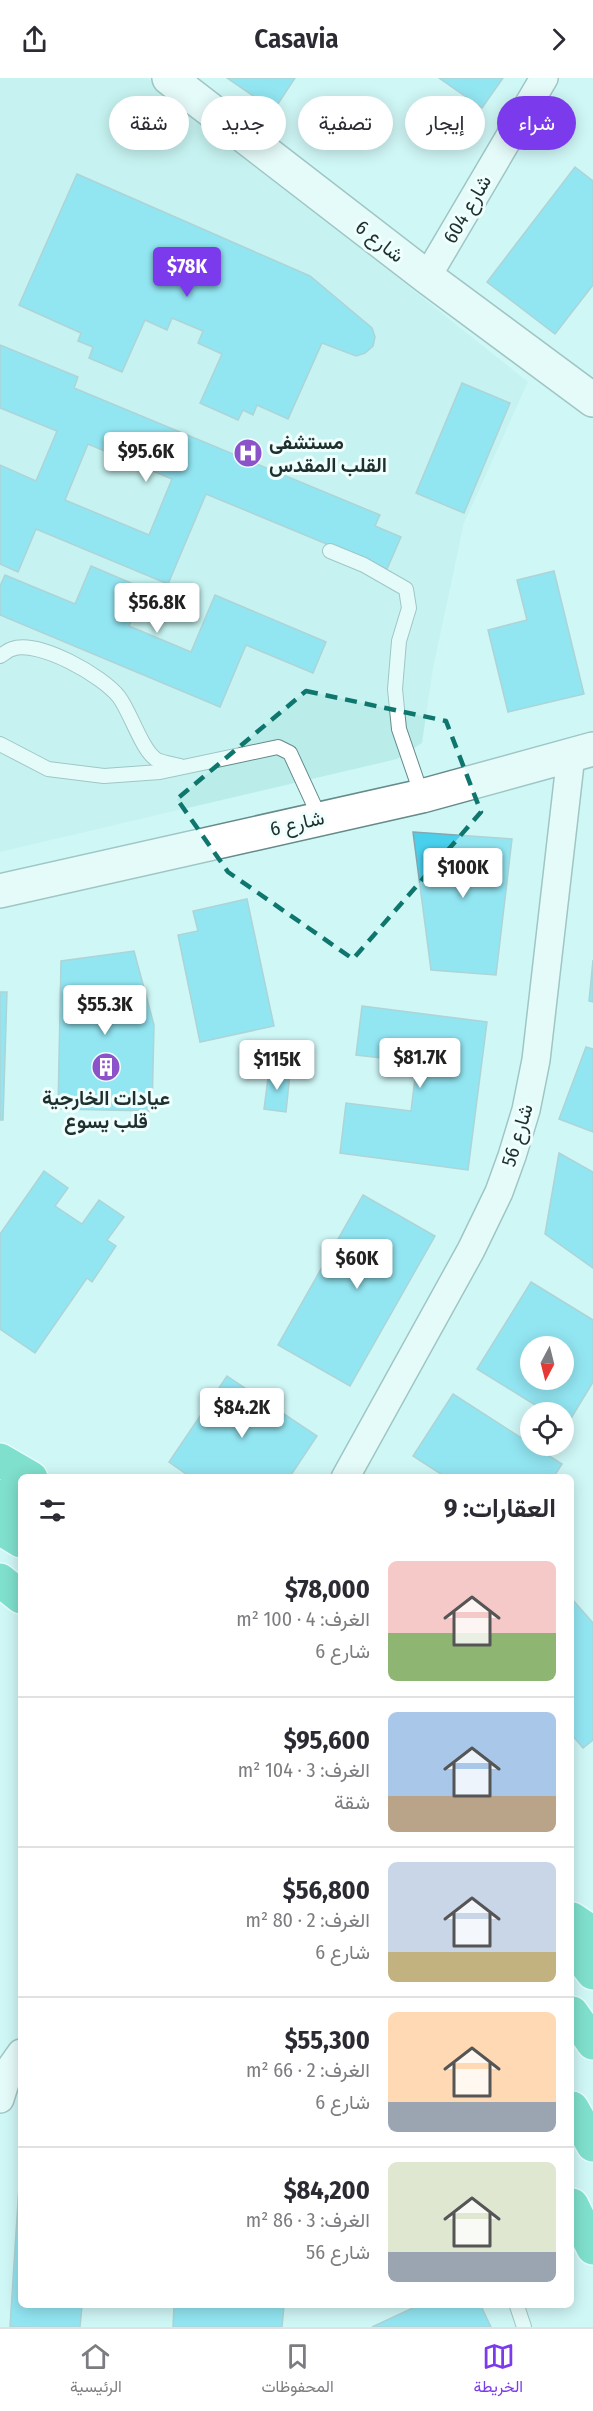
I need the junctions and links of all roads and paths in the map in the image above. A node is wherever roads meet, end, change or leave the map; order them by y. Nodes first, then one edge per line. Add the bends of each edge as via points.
1 (169, 78) edge
2 (544, 78) edge
3 (427, 277) junction
4 (593, 400) edge
5 (330, 551) dead end
6 (0, 656) edge
7 (0, 744) edge
8 (582, 752) edge
9 (185, 767) junction
10 (422, 796) junction
11 (320, 818) junction
12 (0, 891) edge
13 (0, 1460) edge
14 (24, 1474) edge
15 (347, 1474) edge
16 (0, 1496) edge
17 (18, 1507) edge
18 (0, 1528) edge
19 (18, 1539) edge
20 (0, 1580) edge
21 (18, 1595) edge
22 (574, 1919) edge
23 (593, 1933) edge
24 (574, 1948) edge
25 (593, 1972) edge
26 (574, 2016) edge
27 (593, 2043) edge
28 (18, 2057) edge
29 (0, 2099) edge
30 (574, 2112) edge
31 (593, 2145) edge
32 (574, 2209) edge
33 (593, 2248) edge
34 (518, 2308) edge
35 (524, 2327) edge

1 - 3 street, شارع 6
2 - 3 street, شارع 604
3 - 4 street, شارع 6
5 - 10 lane via 406,589 409,608 399,641 394,689 399,729
6 - 9 lane via 13,648 30,648 77,666 117,695 147,750 157,759
7 - 9 lane via 48,770 104,776
8 - 10 street, شارع 6
8 - 15 street, شارع 56 via 536,1060 512,1156 471,1250
9 - 11 lane via 278,747 290,753
10 - 11 street, شارع 6
11 - 12 street, شارع 6
13 - 14 highway
16 - 17 highway
18 - 19 highway
20 - 21 highway
22 - 23 highway
24 - 25 highway
26 - 27 highway
28 - 29 street via 9,2070
30 - 31 highway
32 - 33 highway
34 - 35 lane

